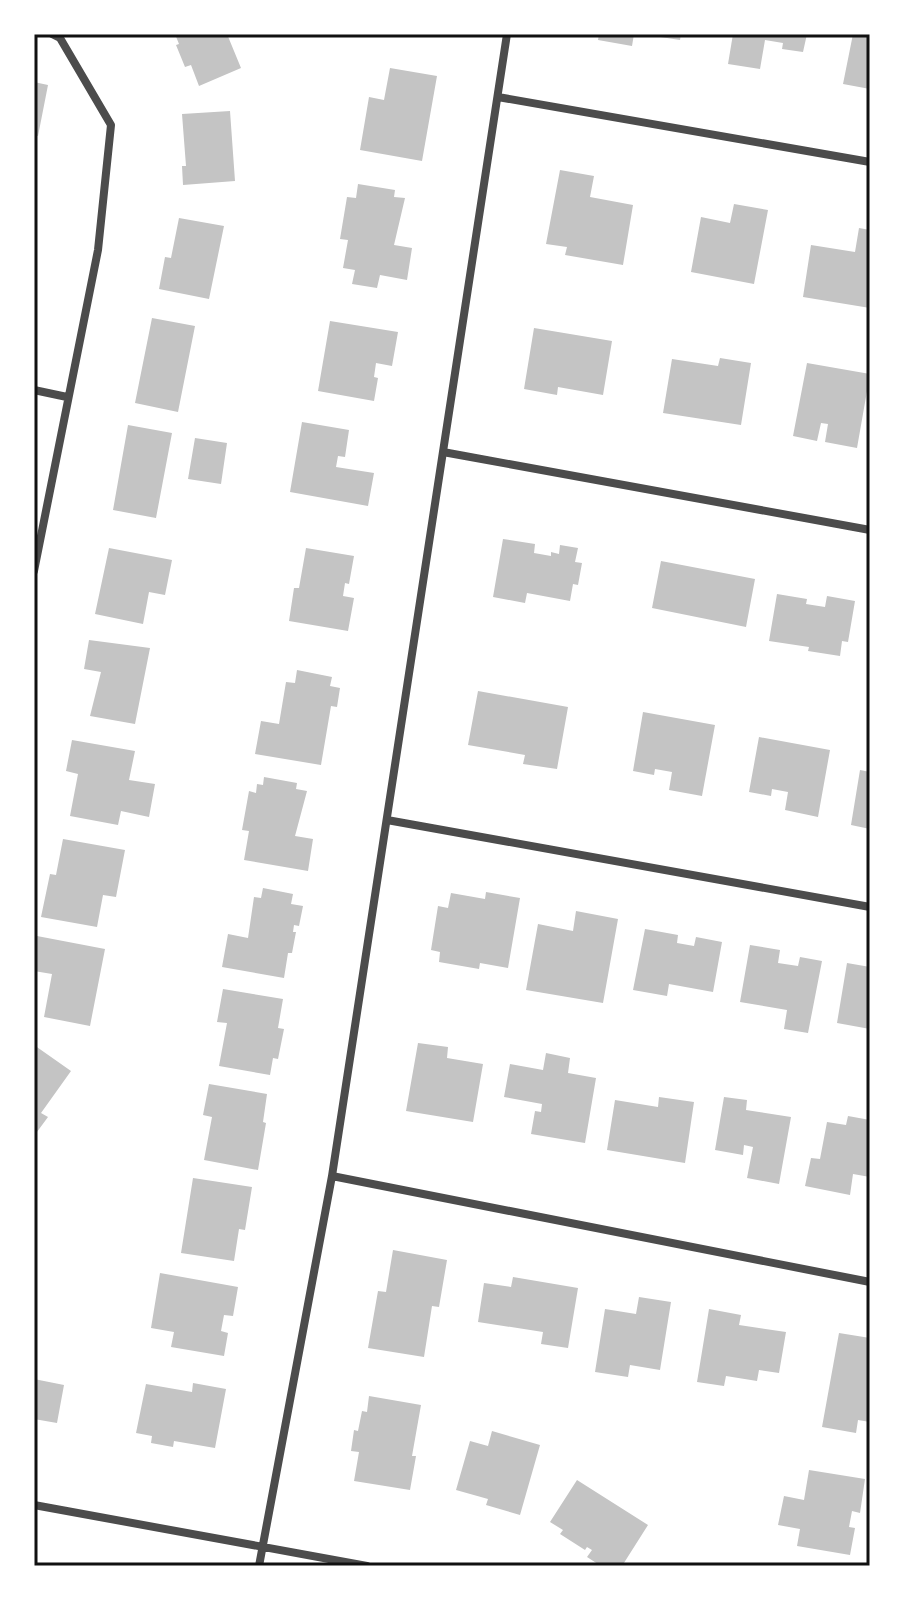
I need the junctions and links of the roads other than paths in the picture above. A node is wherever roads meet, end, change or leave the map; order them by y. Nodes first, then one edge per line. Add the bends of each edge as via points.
1 (52, 34) edge
2 (507, 34) edge
3 (498, 97) junction
4 (870, 162) edge
5 (34, 390) edge
6 (67, 397) junction
7 (443, 452) junction
8 (870, 530) edge
9 (34, 571) edge
10 (387, 820) junction
11 (870, 907) edge
12 (332, 1176) junction
13 (870, 1282) edge
14 (34, 1505) edge
15 (262, 1549) junction
16 (259, 1566) edge
17 (367, 1566) edge

1 - 6 street via 60,38 111,125 98,250
2 - 3 street
3 - 4 street
3 - 7 street
5 - 6 street
6 - 9 street
7 - 8 street
7 - 10 street
10 - 11 street
10 - 12 street
12 - 13 street
12 - 15 street
14 - 15 street
15 - 16 street
15 - 17 street

